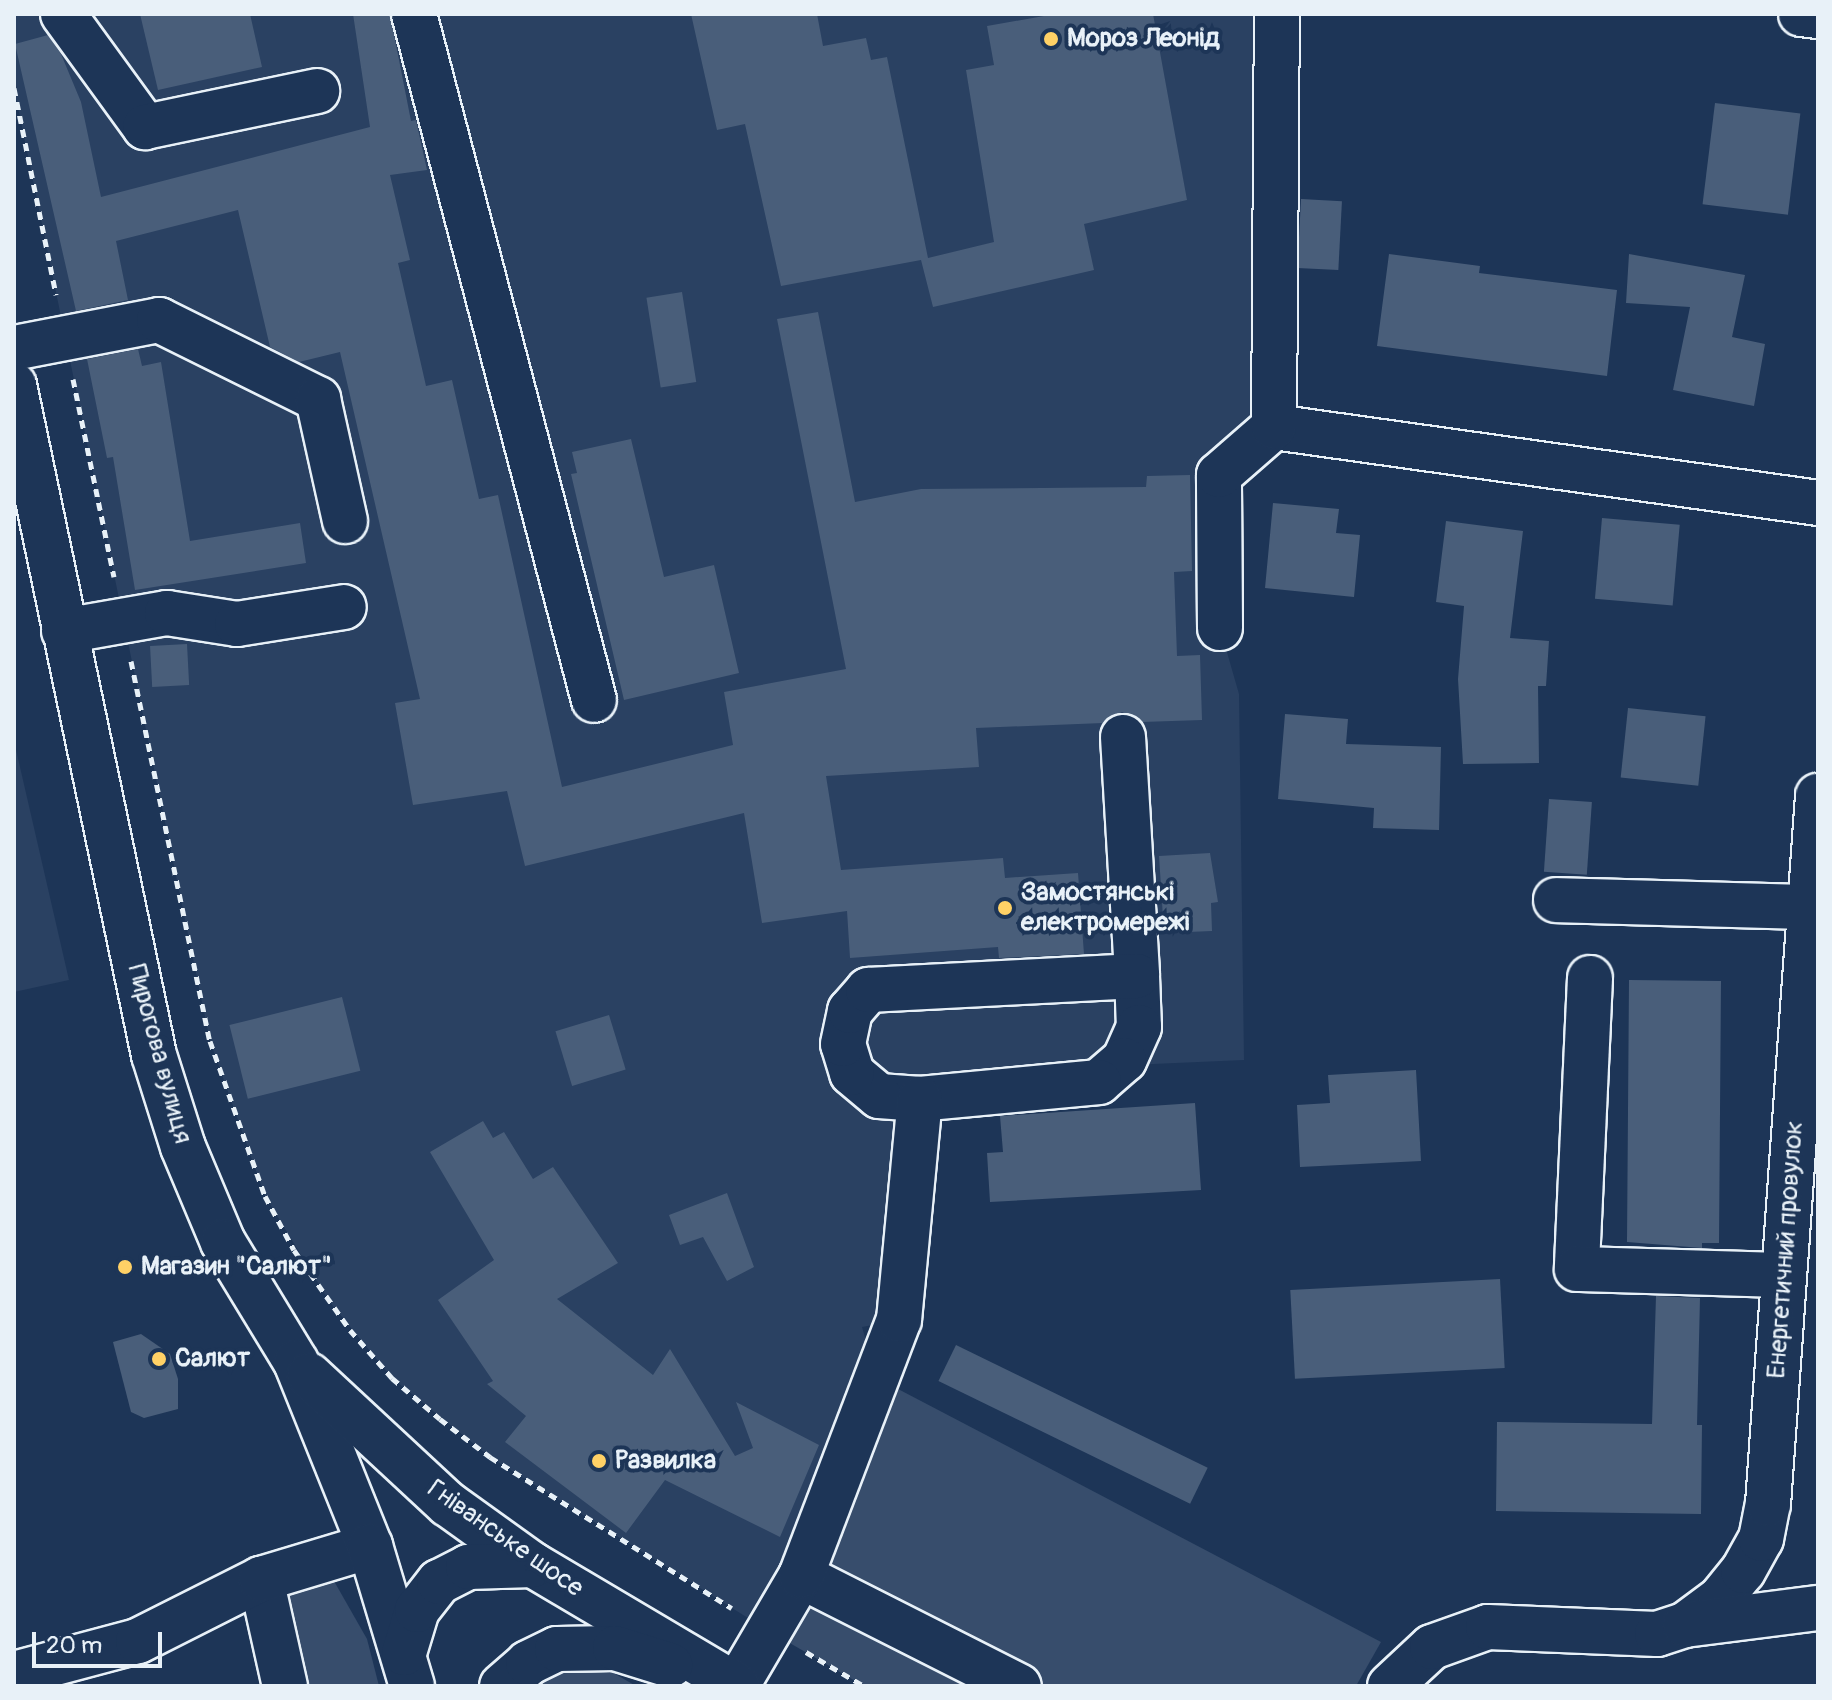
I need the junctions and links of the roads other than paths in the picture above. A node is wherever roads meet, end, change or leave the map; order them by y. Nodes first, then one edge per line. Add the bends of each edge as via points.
1 (63, 14) edge
2 (414, 14) edge
3 (1277, 14) edge
4 (1801, 14) edge
5 (1818, 16) edge
6 (317, 91) dead end
7 (14, 348) edge
8 (14, 385) edge
9 (1274, 427) junction
10 (1818, 503) edge
11 (345, 521) dead end
12 (344, 607) dead end
13 (1220, 628) dead end
14 (64, 631) junction
15 (594, 700) dead end
16 (1123, 737) dead end
17 (1818, 796) edge
18 (1556, 900) dead end
19 (1810, 907) junction
20 (1137, 976) junction
21 (1590, 978) dead end
22 (920, 1099) junction
23 (1784, 1275) junction
24 (296, 1362) junction
25 (370, 1546) junction
26 (533, 1565) junction
27 (801, 1576) junction
28 (261, 1579) junction
29 (1818, 1608) edge
30 (1685, 1625) junction
31 (408, 1669) edge
32 (14, 1674) edge
33 (285, 1686) edge
34 (502, 1686) edge
35 (738, 1686) edge
36 (1019, 1686) edge
37 (1390, 1686) edge

1 - 6 main road via 145,127
2 - 15 main road
3 - 9 main road
4 - 5 main road
7 - 11 main road via 159,320 318,399
8 - 14 main road, Пирогова вулиця
9 - 10 main road
9 - 13 main road via 1219,475
12 - 14 main road via 237,624 167,613
14 - 24 main road, Пирогова вулиця via 154,1055 178,1134 244,1282
16 - 20 main road
17 - 19 main road, Енергетичний провулок
18 - 19 main road
19 - 23 main road, Енергетичний провулок
20 - 22 main road via 1139,1027 1124,1060 1099,1082
20 - 22 main road via 868,990 850,1011 843,1044 852,1073 879,1096
21 - 23 main road via 1577,1269
22 - 27 main road via 899,1320
23 - 30 main road, Енергетичний провулок via 1761,1539 1720,1599
24 - 25 main road, Пирогова вулиця
24 - 26 main road, Гніванське шосе via 367,1435 448,1504
25 - 28 main road
25 - 31 main road, Пирогова вулиця
26 - 31 main road via 468,1567 439,1582 417,1610
26 - 35 main road, Гніванське шосе
27 - 35 main road
27 - 36 main road
28 - 32 main road via 138,1641
28 - 33 main road
29 - 30 main road
30 - 37 main road via 1657,1634 1488,1627 1432,1647
34 - 35 main road via 528,1663 557,1649 586,1647 615,1648

